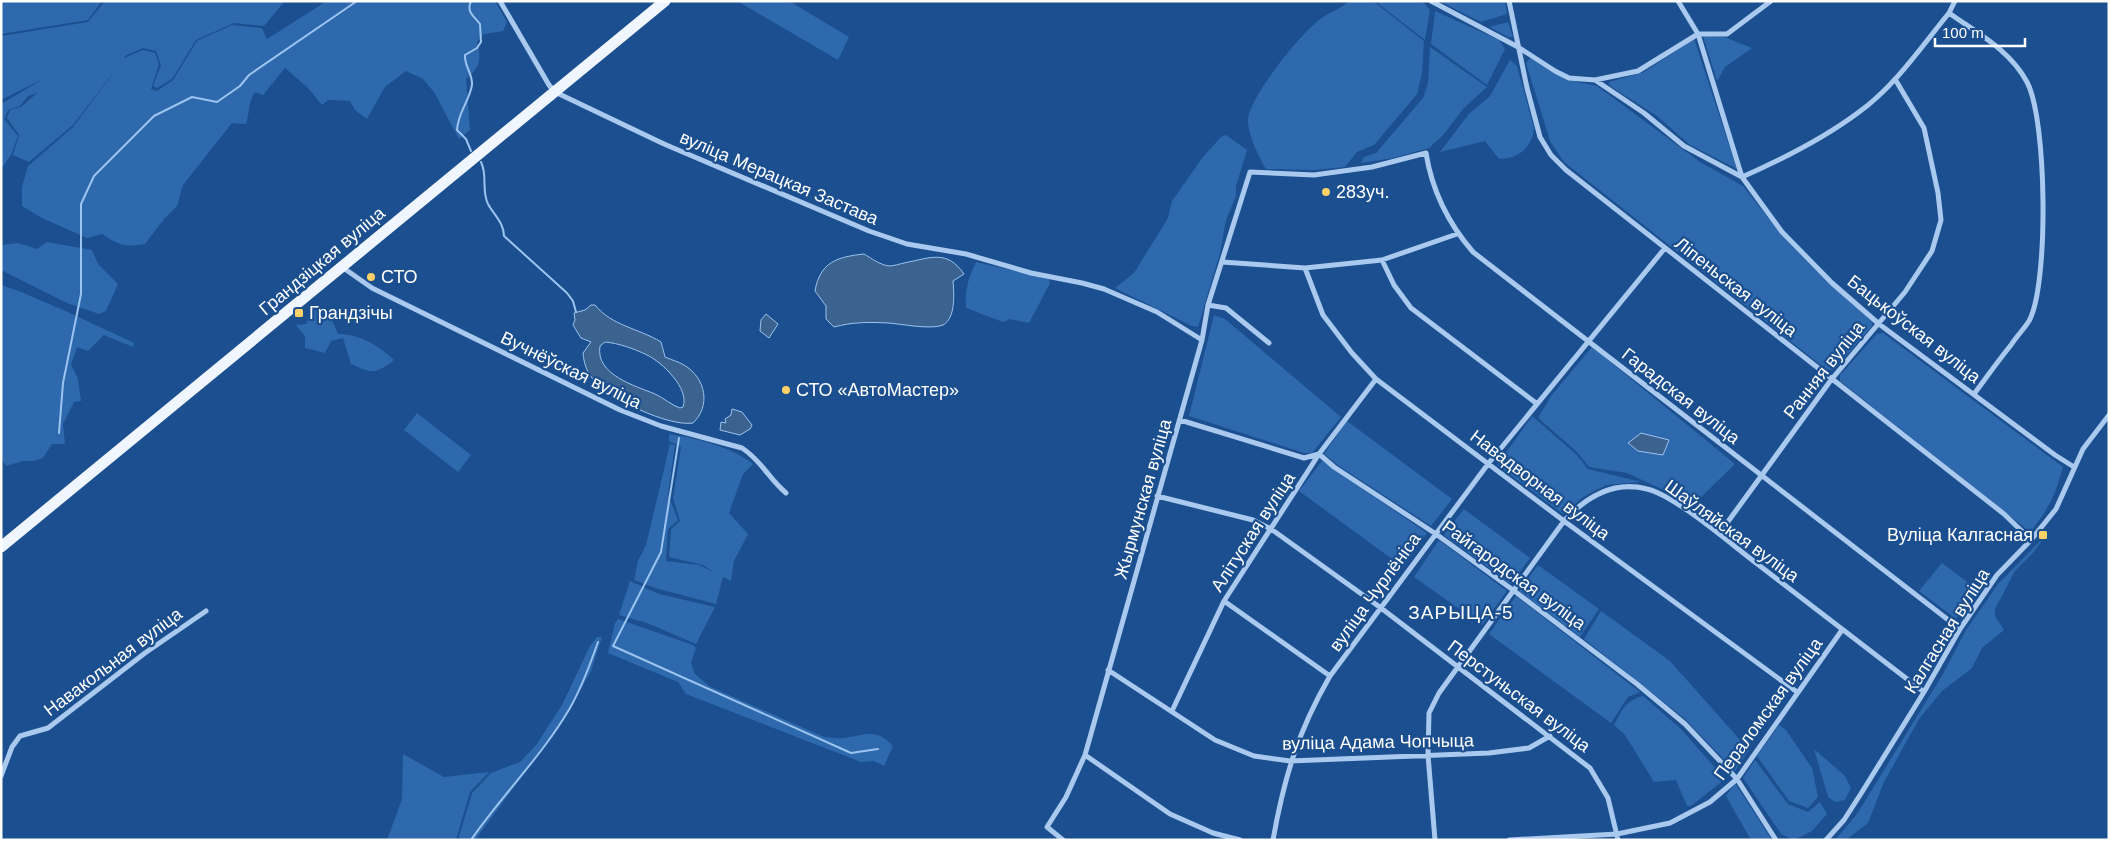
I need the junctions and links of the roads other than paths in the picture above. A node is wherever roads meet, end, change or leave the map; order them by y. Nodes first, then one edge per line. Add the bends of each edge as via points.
1 (500, 1) edge
2 (665, 1) edge
3 (1431, 1) edge
4 (1509, 1) edge
5 (1678, 1) edge
6 (1772, 1) edge
7 (1955, 1) edge
8 (1948, 13) junction
9 (1698, 34) junction
10 (1518, 47) junction
11 (1896, 79) junction
12 (1595, 80) junction
13 (555, 92) junction
14 (1250, 172) joint
15 (1742, 177) junction
16 (1457, 234) junction
17 (1665, 248) junction
18 (1382, 260) junction
19 (1222, 262) junction
20 (342, 266) junction
21 (1305, 268) junction
22 (1208, 305) junction
23 (1879, 324) junction
24 (1202, 340) junction
25 (1588, 340) junction
26 (1269, 343) dead end
27 (1376, 379) junction
28 (1831, 380) junction
29 (1974, 394) junction
30 (1536, 403) junction
31 (2109, 415) edge
32 (1180, 420) junction
33 (1319, 454) junction
34 (1488, 464) junction
35 (2074, 467) junction
36 (1761, 476) junction
37 (786, 493) dead end
38 (1157, 496) junction
39 (1564, 521) junction
40 (1271, 529) junction
41 (1436, 534) junction
42 (1719, 534) junction
43 (2031, 540) junction
44 (1, 547) edge
45 (1513, 590) junction
46 (1224, 601) junction
47 (1381, 608) junction
48 (206, 610) dead end
49 (1960, 629) junction
50 (1842, 630) junction
51 (1457, 666) junction
52 (1108, 670) junction
53 (1330, 676) junction
54 (1797, 692) junction
55 (1924, 692) junction
56 (1172, 711) junction
57 (1550, 736) junction
58 (1085, 755) junction
59 (1428, 755) junction
60 (1290, 761) junction
61 (1, 776) edge
62 (1737, 779) junction
63 (1618, 837) edge
64 (1063, 840) edge
65 (1240, 840) edge
66 (1273, 840) edge
67 (1435, 840) edge
68 (1509, 840) edge
69 (1776, 840) edge
70 (1826, 840) edge

1 - 13 street
2 - 13 main road, Грандзіцкая вуліца
3 - 10 street
4 - 10 street, Ліпеньская вуліца
5 - 9 street, Бацькоўская вуліца
6 - 9 street via 1727,34
7 - 8 street
8 - 11 street
8 - 29 street via 2004,52 2028,82 2037,112 2043,172 2038,290 2029,320
9 - 12 street via 1638,71
9 - 15 street, Бацькоўская вуліца
10 - 12 street via 1569,78
10 - 17 street, Ліпеньская вуліца via 1540,137 1551,155
11 - 15 street via 1860,112 1796,153
11 - 23 street, Ранняя вуліца via 1924,128 1941,220 1932,251
12 - 15 street via 1644,113 1684,146
13 - 20 main road, Грандзіцкая вуліца
13 - 24 street, вуліца Мерацкая Застава via 664,144 894,240 966,254 1104,289 1157,312
14 - 16 street, Гарадская вуліца via 1314,175 1372,167 1426,153 1430,178
14 - 19 street, Жырмунская вуліца
15 - 23 street, Бацькоўская вуліца via 1782,232 1832,283
16 - 18 street
16 - 25 street, Гарадская вуліца via 1485,261
17 - 25 street, вуліца Чурлёніса
17 - 28 street, Ліпеньская вуліца
18 - 21 street
18 - 30 street via 1394,285 1411,308
19 - 21 street
19 - 22 street, Жырмунская вуліца
20 - 37 street, Вучнёўская вуліца via 372,288 620,410 661,426 742,448 753,455
20 - 44 main road, Грандзіцкая вуліца
21 - 27 street, Навадворная вуліца via 1323,315
22 - 24 street, Жырмунская вуліца
22 - 26 street via 1226,308
23 - 28 street, Ранняя вуліца
23 - 29 street, Бацькоўская вуліца
24 - 32 street, Жырмунская вуліца
25 - 30 street, вуліца Чурлёніса
25 - 36 street, Гарадская вуліца
27 - 33 street, Алітуская вуліца
27 - 34 street, Навадворная вуліца
28 - 36 street, Ранняя вуліца
28 - 43 street, Ліпеньская вуліца via 2004,514
29 - 35 street, Бацькоўская вуліца
30 - 34 street, вуліца Чурлёніса
31 - 35 street, Калгасная вуліца via 2083,449
32 - 33 street via 1304,458
32 - 38 street, Жырмунская вуліца
33 - 40 street, Алітуская вуліца
33 - 41 street, Райгародская вуліца
34 - 39 street, Навадворная вуліца
34 - 41 street, вуліца Чурлёніса
35 - 43 street, Калгасная вуліца via 2056,509
36 - 42 street, Ранняя вуліца
36 - 49 street, Гарадская вуліца
38 - 40 street, Перстуньская вуліца via 1253,520
38 - 52 street, Жырмунская вуліца
39 - 42 street, Шаўляйская вуліца via 1596,494 1610,488 1632,486 1661,494
39 - 45 street, Шаўляйская вуліца
39 - 54 street, Навадворная вуліца
40 - 46 street, Алітуская вуліца
40 - 47 street, Перстуньская вуліца
41 - 45 street, Райгародская вуліца
41 - 47 street, вуліца Чурлёніса
42 - 50 street, Шаўляйская вуліца
43 - 49 street, Калгасная вуліца via 1997,575
45 - 51 street, Шаўляйская вуліца
45 - 62 street, Райгародская вуліца via 1685,724
46 - 53 street
46 - 56 street, Алітуская вуліца
47 - 51 street, Перстуньская вуліца
47 - 53 street, вуліца Чурлёніса
48 - 61 street, Навакольная вуліца via 145,652 48,728 20,736 12,747
49 - 55 street, Калгасная вуліца
50 - 54 street, Пераломская вуліца
50 - 55 street, Шаўляйская вуліца
51 - 57 street, Перстуньская вуліца
51 - 59 street, Шаўляйская вуліца via 1430,713
52 - 56 street, вуліца Адама Чопчыца
52 - 58 street, Жырмунская вуліца
53 - 60 street, вуліца Чурлёніса via 1314,702
54 - 62 street, Пераломская вуліца
55 - 70 street, Калгасная вуліца via 1849,813
56 - 60 street, вуліца Адама Чопчыца via 1215,740 1254,756
57 - 59 street, вуліца Адама Чопчыца via 1529,748
57 - 63 street, Перстуньская вуліца via 1590,768 1608,798
58 - 64 street, Жырмунская вуліца via 1066,797 1046,827
58 - 65 street via 1170,814 1213,833
59 - 60 street, вуліца Адама Чопчыца
59 - 67 street, Шаўляйская вуліца
60 - 66 street, вуліца Чурлёніса
62 - 63 street, Пераломская вуліца via 1710,802 1670,823
62 - 69 street, Райгародская вуліца
63 - 68 street, Пераломская вуліца

